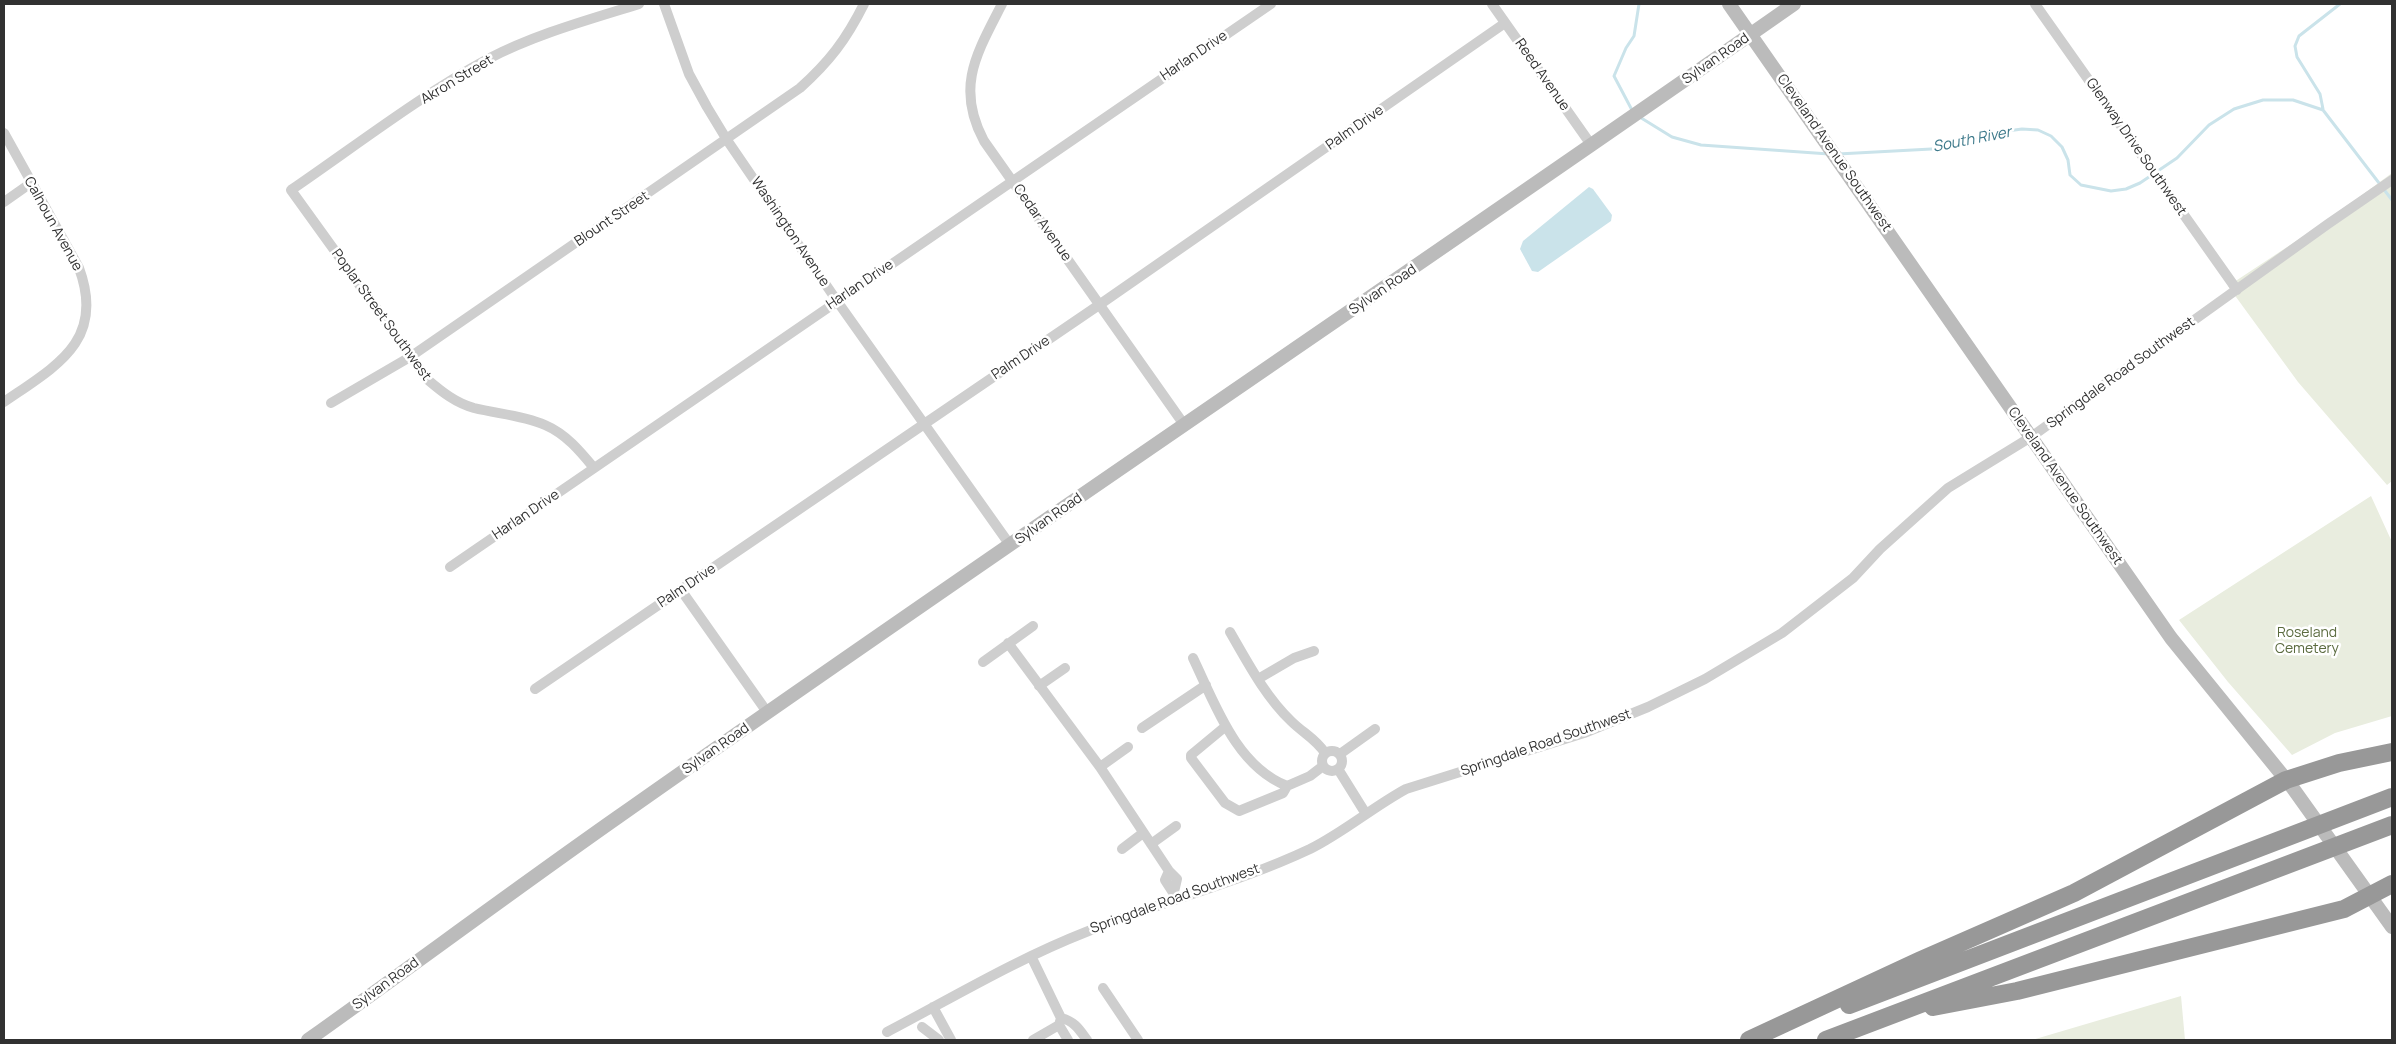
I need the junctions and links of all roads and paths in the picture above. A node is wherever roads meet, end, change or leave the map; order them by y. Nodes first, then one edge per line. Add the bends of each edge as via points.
1 (639, 4) edge
2 (664, 4) edge
3 (864, 4) edge
4 (1002, 4) edge
5 (1270, 4) edge
6 (1492, 4) edge
7 (1728, 4) edge
8 (1794, 4) edge
9 (2035, 4) edge
10 (1505, 24) junction
11 (1750, 34) junction
12 (4, 132) edge
13 (728, 140) junction
14 (1592, 146) junction
15 (2392, 180) edge
16 (1012, 181) junction
17 (32, 184) junction
18 (291, 190) joint
19 (4, 202) edge
20 (2237, 290) junction
21 (837, 301) junction
22 (1099, 305) junction
23 (410, 357) junction
24 (4, 402) edge
25 (331, 403) dead end
26 (924, 424) junction
27 (1185, 426) junction
28 (2031, 437) junction
29 (594, 468) junction
30 (1010, 545) junction
31 (450, 567) dead end
32 (681, 590) junction
33 (1033, 626) dead end
34 (1230, 632) dead end
35 (1008, 643) junction
36 (1314, 651) dead end
37 (1193, 658) dead end
38 (983, 662) dead end
39 (1064, 668) dead end
40 (1258, 679) junction
41 (1206, 685) junction
42 (1039, 686) junction
43 (535, 690) dead end
44 (767, 712) junction
45 (1226, 726) junction
46 (1142, 728) dead end
47 (1374, 729) dead end
48 (1128, 747) dead end
49 (2392, 752) edge
50 (1325, 753) junction
51 (1340, 754) junction
52 (1323, 766) junction
53 (1100, 767) junction
54 (1338, 769) junction
55 (2286, 780) junction
56 (1287, 786) junction
57 (2392, 797) edge
58 (1366, 814) junction
59 (2392, 825) edge
60 (1176, 826) dead end
61 (1144, 833) junction
62 (1151, 844) junction
63 (1122, 849) dead end
64 (2392, 884) edge
65 (1175, 896) junction
66 (2371, 897) junction
67 (2392, 927) edge
68 (1031, 956) junction
69 (1103, 988) dead end
70 (933, 1008) junction
71 (1900, 1012) junction
72 (1060, 1022) junction
73 (922, 1027) dead end
74 (887, 1032) dead end
75 (308, 1040) edge
76 (939, 1040) edge
77 (951, 1040) edge
78 (1033, 1040) edge
79 (1068, 1040) edge
80 (1086, 1040) edge
81 (1138, 1040) edge
82 (1748, 1040) edge
83 (1756, 1040) edge
84 (1826, 1040) edge

1 - 18 street, Akron Street via 546,34 489,59
2 - 13 street, Washington Avenue via 689,74
3 - 13 street, Blount Street via 850,32 824,67
4 - 16 street, Cedar Avenue via 977,52 970,78 970,103 984,141
5 - 16 street, Harlan Drive
6 - 10 street, Reed Avenue
7 - 11 main road, Cleveland Avenue Southwest
8 - 11 main road, Sylvan Road
9 - 20 street, Glenway Drive Southwest
10 - 14 street, Reed Avenue
10 - 22 street, Palm Drive
11 - 14 main road, Sylvan Road
11 - 28 main road, Cleveland Avenue Southwest
12 - 17 street, Calhoun Avenue
13 - 21 street, Washington Avenue
13 - 23 street, Blount Street
14 - 27 main road, Sylvan Road
15 - 20 street, Springdale Road Southwest
16 - 21 street, Harlan Drive
16 - 22 street, Cedar Avenue
17 - 19 street
17 - 24 street, Calhoun Avenue via 79,268 86,287 86,318 82,334 68,354
18 - 23 street, Poplar Street Southwest
20 - 28 street, Springdale Road Southwest
21 - 26 street, Washington Avenue
21 - 29 street, Harlan Drive
22 - 26 street, Palm Drive
22 - 27 street, Cedar Avenue
23 - 25 street, Blount Street
23 - 29 street, Poplar Street Southwest via 428,380 449,397 473,408 522,417 547,426 574,444
26 - 30 street, Washington Avenue
26 - 32 street, Palm Drive
27 - 30 main road, Sylvan Road
28 - 55 main road, Cleveland Avenue Southwest via 2171,638
28 - 58 street, Springdale Road Southwest via 1948,488 1853,578 1782,633 1705,679 1584,733 1406,789
29 - 31 street, Harlan Drive
30 - 44 main road, Sylvan Road
32 - 43 street, Palm Drive
32 - 44 street
33 - 35 street
34 - 40 street
35 - 38 street
35 - 42 street
36 - 40 street via 1294,658
37 - 41 street
39 - 42 street
40 - 50 street via 1291,722 1318,743
41 - 45 street
41 - 46 street
42 - 53 street
44 - 75 main road, Sylvan Road
45 - 56 street via 1251,761 1270,779
45 - 56 street via 1191,755 1225,803 1239,811 1283,792
47 - 51 street
48 - 53 street
49 - 55 highway via 2340,763
50 - 51 street
50 - 52 street via 1321,759
51 - 54 street via 1342,764
52 - 54 street via 1332,772
52 - 56 street
53 - 61 street
54 - 58 street
55 - 66 main road, Cleveland Avenue Southwest
55 - 82 highway via 2074,893 1919,960
57 - 83 highway
58 - 65 street, Springdale Road Southwest via 1338,834 1308,849 1236,878
59 - 71 highway
60 - 62 street
61 - 62 street
61 - 63 street
62 - 65 street via 1169,871 1165,880
64 - 66 highway
65 - 68 street, Springdale Road Southwest
66 - 67 main road, Cleveland Avenue Southwest
66 - 71 highway via 2344,909 2064,980 1951,1005
68 - 70 street, Springdale Road Southwest
68 - 72 street
69 - 81 street
70 - 74 street, Springdale Road Southwest
70 - 77 street
71 - 84 highway
72 - 78 street
72 - 79 street
72 - 80 street via 1069,1020 1076,1024
73 - 76 street

